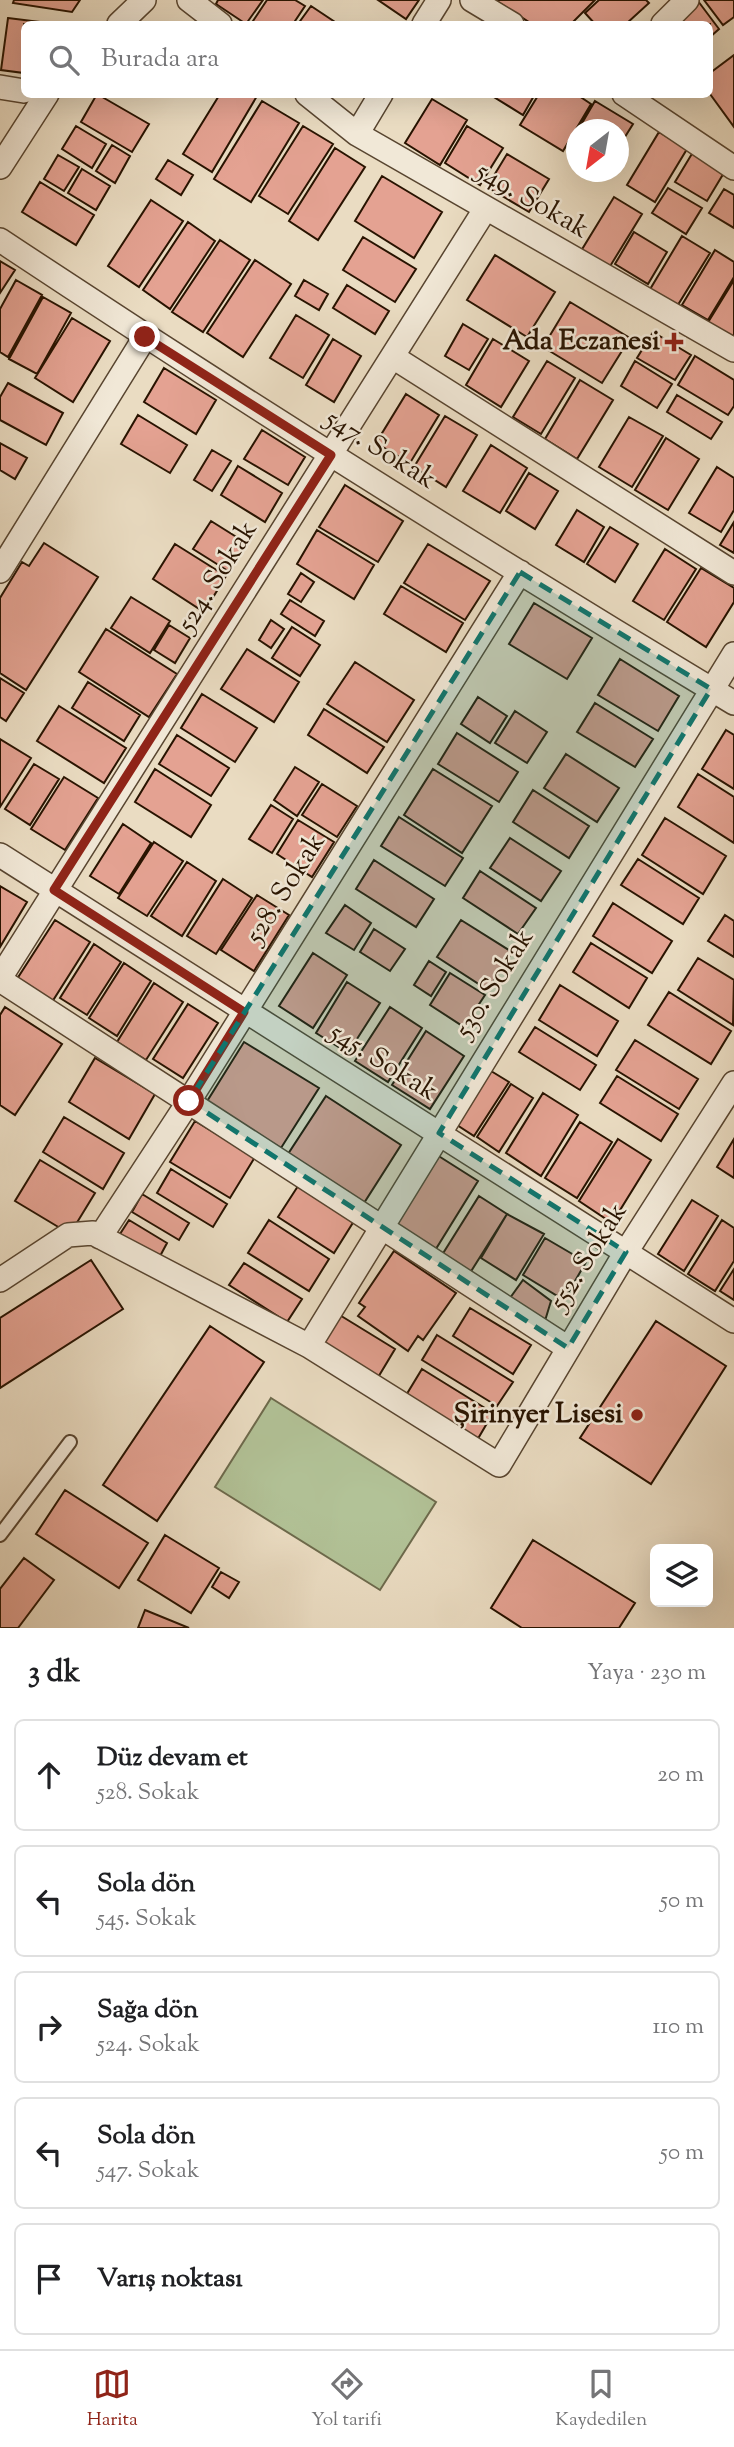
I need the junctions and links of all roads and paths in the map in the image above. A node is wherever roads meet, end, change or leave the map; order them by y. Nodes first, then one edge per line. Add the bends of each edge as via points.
1 (144, 0) edge
2 (189, 0) edge
3 (439, 0) edge
4 (472, 0) edge
5 (687, 0) edge
6 (122, 21) edge
7 (216, 21) edge
8 (426, 21) edge
9 (507, 21) edge
10 (666, 21) edge
11 (0, 87) edge
12 (21, 90) edge
13 (44, 98) edge
14 (312, 98) edge
15 (379, 98) edge
16 (630, 98) edge
17 (357, 134) junction
18 (0, 167) edge
19 (734, 169) edge
20 (486, 208) junction
21 (0, 240) edge
22 (145, 337) junction
23 (734, 350) edge
24 (393, 357) junction
25 (331, 455) junction
26 (0, 571) edge
27 (520, 572) junction
28 (734, 573) edge
29 (734, 654) edge
30 (711, 689) junction
31 (734, 703) edge
32 (0, 855) edge
33 (54, 890) junction
34 (0, 979) edge
35 (244, 1012) junction
36 (734, 1083) edge
37 (189, 1101) junction
38 (439, 1133) junction
39 (382, 1227) junction
40 (100, 1237) junction
41 (626, 1252) junction
42 (0, 1280) edge
43 (734, 1321) edge
44 (309, 1346) junction
45 (568, 1348) junction
46 (70, 1442) dead end
47 (0, 1535) edge

1 - 6 street
2 - 7 street
3 - 8 street
4 - 9 street
5 - 10 street
11 - 12 street
13 - 18 street
14 - 17 street, 549. Sokak
15 - 17 street
16 - 19 street
17 - 20 street, 549. Sokak
20 - 23 street, 549. Sokak
20 - 24 street, 524. Sokak
21 - 22 street, 547. Sokak
22 - 25 street, 547. Sokak
22 - 26 street
24 - 25 street, 524. Sokak
24 - 28 street
25 - 27 street, 547. Sokak
25 - 33 street, 524. Sokak
27 - 30 street, 547. Sokak
27 - 35 street, 528. Sokak
29 - 30 street, 530. Sokak
30 - 31 street, 547. Sokak
30 - 38 street, 530. Sokak
32 - 33 street, 545. Sokak
33 - 34 street, 524. Sokak
33 - 35 street, 545. Sokak
34 - 37 street
35 - 37 street, 528. Sokak
35 - 38 street, 545. Sokak
36 - 41 street, 552. Sokak
37 - 39 street
37 - 40 street, 528. Sokak
38 - 39 street, 530. Sokak
38 - 41 street, 545. Sokak
39 - 44 street, 530. Sokak
39 - 45 street
40 - 42 street via 93,1233 68,1235
40 - 44 street
41 - 43 street, 545. Sokak
41 - 45 street, 552. Sokak
44 - 45 street, 552. Sokak via 499,1465
46 - 47 lane

